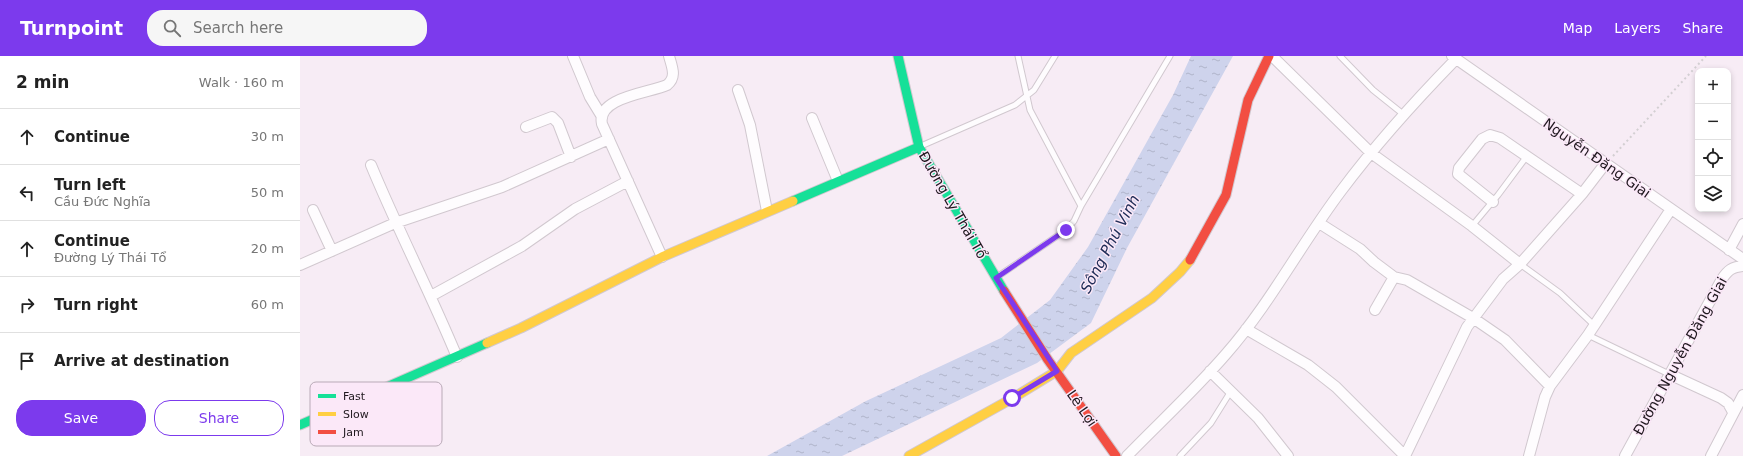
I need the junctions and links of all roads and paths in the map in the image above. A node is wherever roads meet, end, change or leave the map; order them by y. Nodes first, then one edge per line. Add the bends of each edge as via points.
1 (573, 56) edge
2 (669, 56) edge
3 (898, 56) edge
4 (1018, 56) edge
5 (1054, 56) edge
6 (1170, 56) edge
7 (1268, 56) edge
8 (1272, 56) edge
9 (1340, 56) edge
10 (1706, 56) edge
11 (1454, 57) edge
12 (738, 90) dead end
13 (1026, 97) junction
14 (1403, 114) junction
15 (601, 115) junction
16 (812, 118) dead end
17 (526, 127) dead end
18 (609, 139) junction
19 (919, 147) junction
20 (1371, 153) junction
21 (1527, 156) junction
22 (571, 157) junction
23 (1605, 164) junction
24 (371, 165) dead end
25 (628, 181) junction
26 (838, 181) junction
27 (1582, 194) junction
28 (1493, 202) junction
29 (1081, 206) junction
30 (313, 210) dead end
31 (1671, 210) junction
32 (767, 211) junction
33 (395, 223) junction
34 (1319, 223) junction
35 (1743, 224) edge
36 (1472, 226) junction
37 (1729, 250) junction
38 (332, 251) junction
39 (662, 256) junction
40 (1743, 260) edge
41 (1520, 264) junction
42 (300, 266) edge
43 (1743, 266) edge
44 (1394, 277) junction
45 (996, 278) junction
46 (431, 296) junction
47 (1375, 310) dead end
48 (1473, 318) junction
49 (1594, 325) junction
50 (1246, 329) junction
51 (1588, 335) junction
52 (456, 357) junction
53 (1048, 360) joint
54 (1057, 371) junction
55 (1210, 371) junction
56 (1669, 374) junction
57 (399, 382) edge
58 (1550, 386) junction
59 (1231, 391) junction
60 (1743, 395) edge
61 (1733, 412) junction
62 (310, 421) edge
63 (300, 425) edge
64 (908, 456) edge
65 (1116, 456) edge
66 (1127, 456) edge
67 (1180, 456) edge
68 (1288, 456) edge
69 (1405, 456) edge
70 (1529, 456) edge
71 (1625, 456) edge
72 (1711, 456) edge

1 - 15 street via 590,97
2 - 15 street via 674,76 668,85 619,100 606,107
3 - 19 street, Đường Lý Thái Tổ
4 - 13 lane
5 - 13 lane via 1040,81
6 - 29 lane
7 - 54 street via 1248,100 1226,195 1189,260 1152,298 1071,353
8 - 20 street
9 - 14 lane via 1373,90
10 - 23 path
11 - 14 street
11 - 23 street, Nguyễn Đăng Giai
12 - 32 street via 750,126
13 - 19 lane via 1007,109
13 - 29 lane via 1034,120
14 - 20 street
15 - 18 street
16 - 26 street
17 - 22 street via 552,117 558,123
18 - 22 street
18 - 25 street
19 - 26 street
19 - 45 street, Đường Lý Thái Tổ
20 - 34 street
20 - 36 street
21 - 27 street
21 - 28 lane
21 - 28 street via 1500,138 1486,136 1459,168 1459,176
22 - 33 street via 502,187
23 - 27 street
23 - 31 street, Nguyễn Đăng Giai
24 - 33 street
25 - 39 street
25 - 46 street via 576,210 522,246
26 - 32 street
27 - 41 street
28 - 36 lane
29 - 45 lane via 1074,221 1066,230
30 - 38 street
31 - 37 street, Nguyễn Đăng Giai
31 - 49 street
32 - 39 street
33 - 38 street
33 - 46 street
34 - 44 street via 1360,249
34 - 50 street
35 - 37 street
36 - 41 street
37 - 40 street, Nguyễn Đăng Giai
38 - 42 street
39 - 52 street via 521,328
41 - 48 street via 1503,279
41 - 49 lane via 1560,293
43 - 56 street, Đường Nguyễn Đăng Giai via 1732,267 1726,272
44 - 47 street
44 - 48 street via 1407,280
45 - 53 street, Đường Lý Thái Tổ
46 - 52 street
48 - 58 street via 1505,340
48 - 69 street
49 - 51 street
50 - 55 street
50 - 69 street via 1325,378 1364,413
51 - 56 lane
51 - 58 street
52 - 57 street
53 - 54 street, Lê Lợi
54 - 64 street
54 - 65 street, Lê Lợi
55 - 59 street
55 - 66 street
56 - 61 street via 1721,398 1728,403
56 - 71 street, Đường Nguyễn Đăng Giai
58 - 70 street
59 - 67 lane via 1211,423
59 - 68 street via 1258,418
60 - 61 street
61 - 72 street
62 - 63 street

